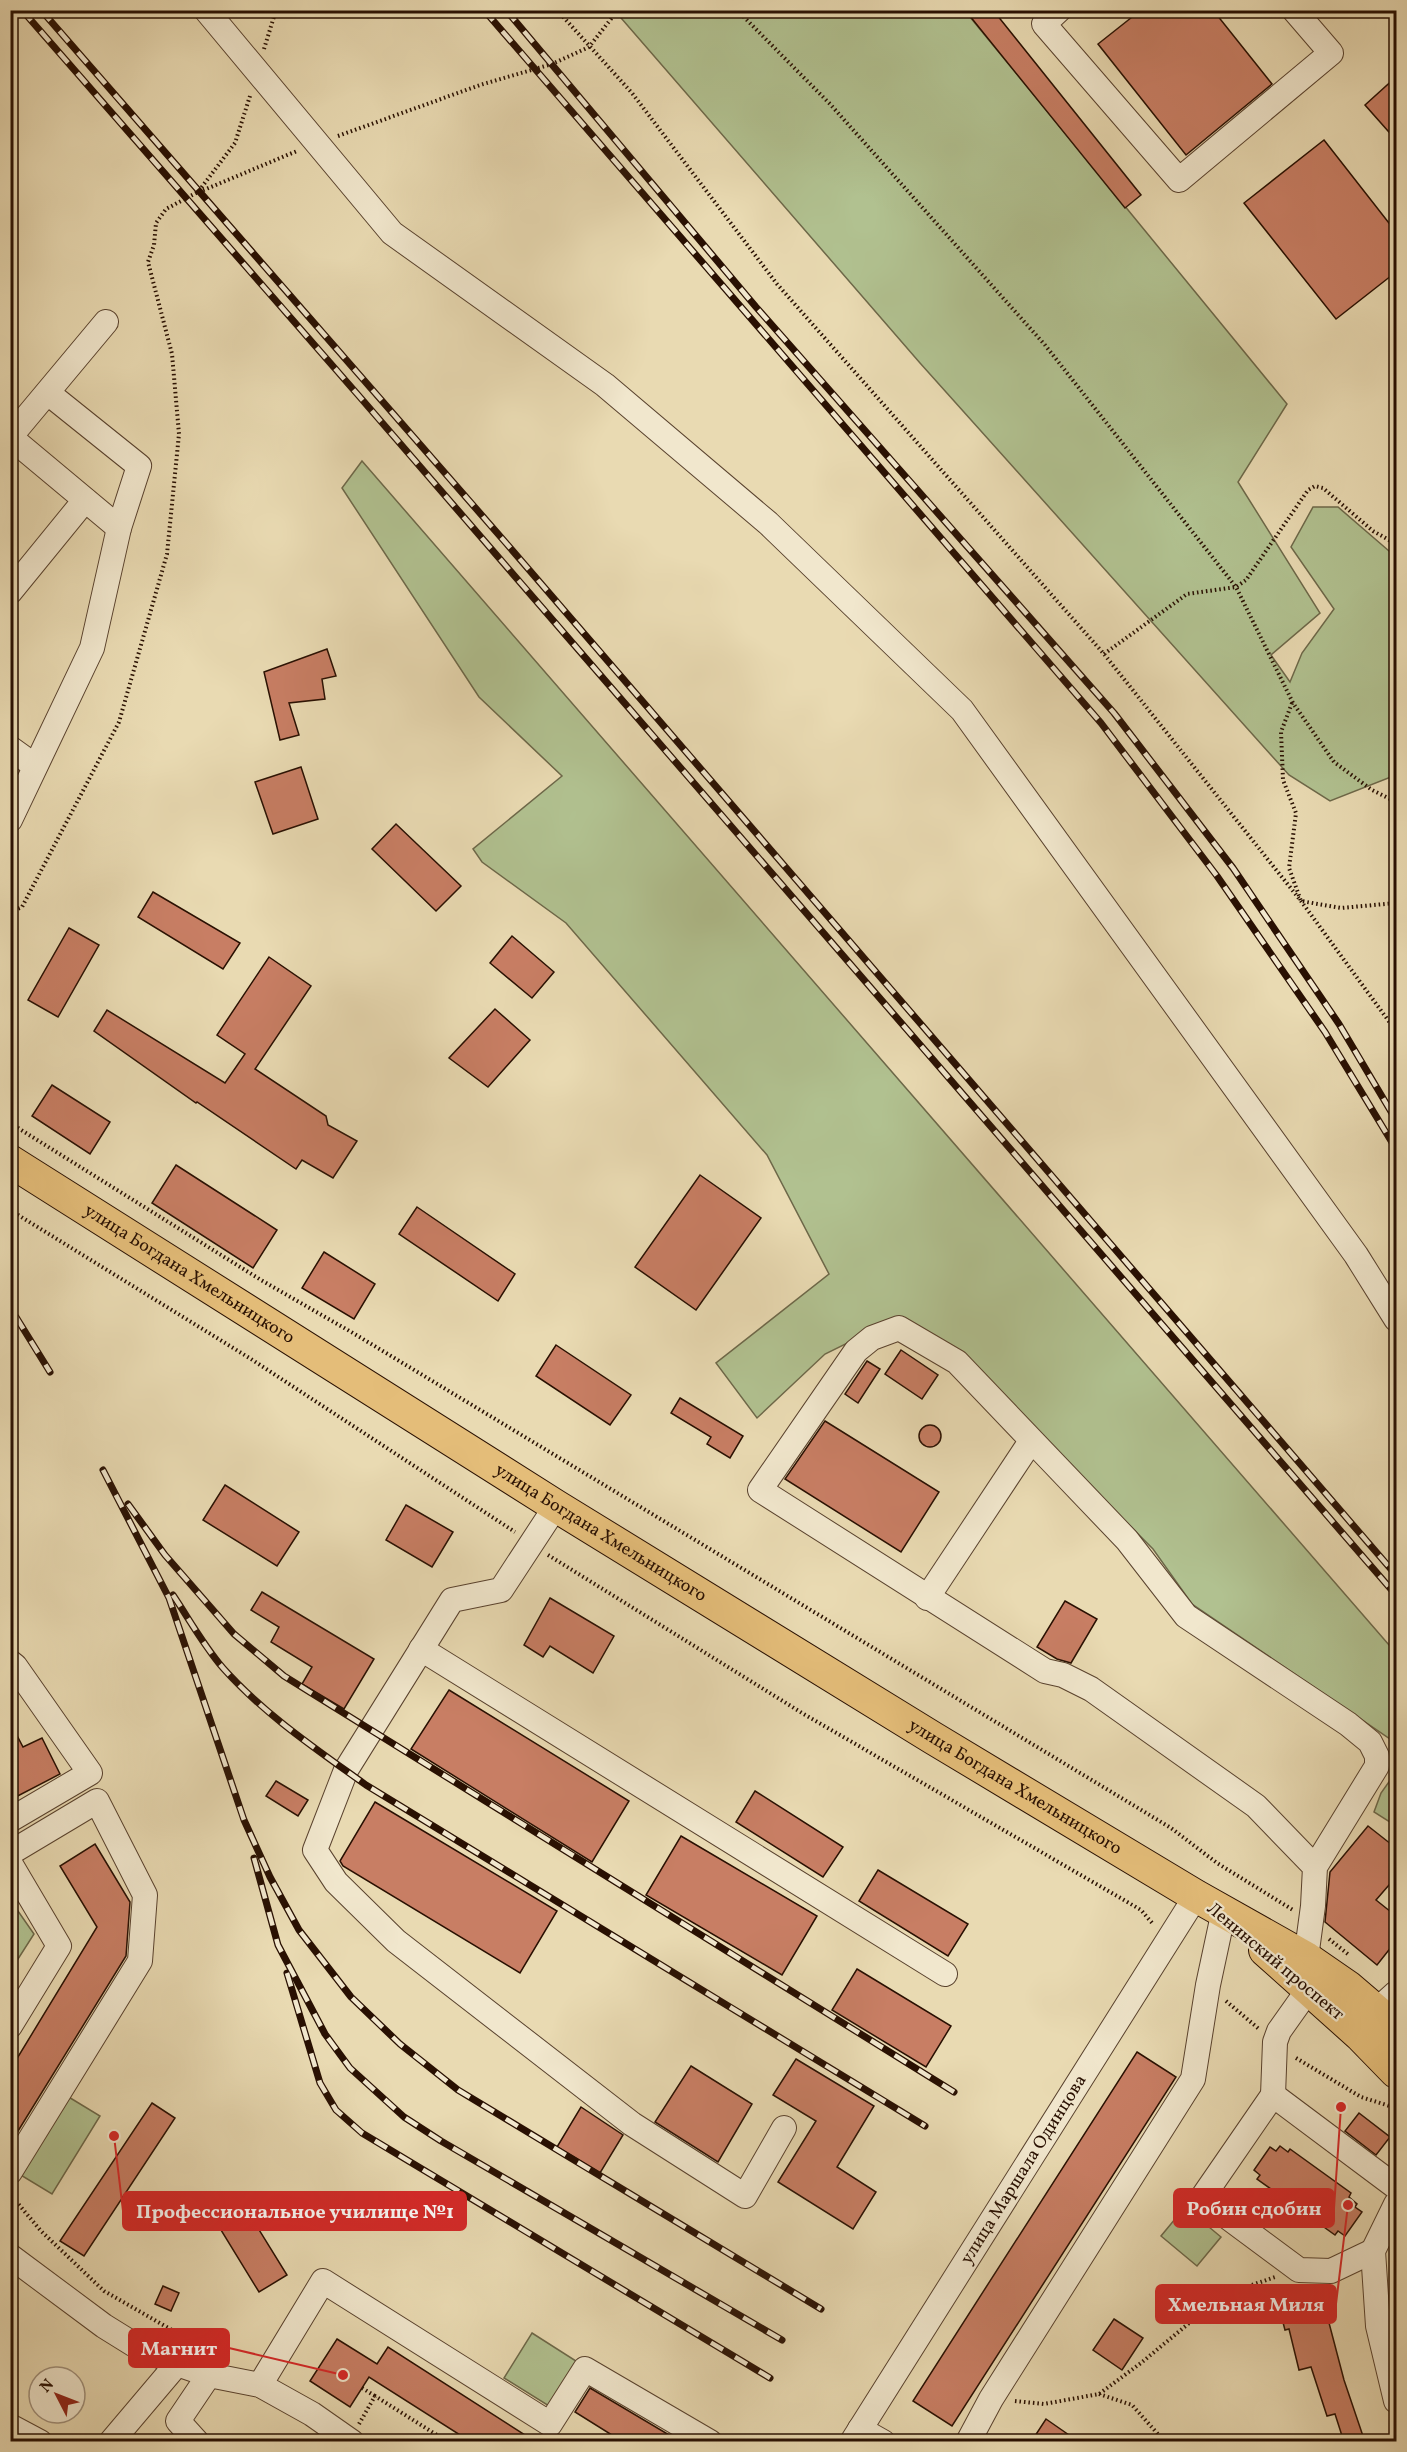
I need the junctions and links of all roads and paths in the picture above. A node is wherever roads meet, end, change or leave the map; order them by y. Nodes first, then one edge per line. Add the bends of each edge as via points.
1 (206, 10) edge
2 (276, 10) edge
3 (557, 10) edge
4 (618, 10) edge
5 (737, 10) edge
6 (1059, 10) edge
7 (1294, 10) edge
8 (589, 47) junction
9 (257, 72) junction
10 (316, 144) junction
11 (198, 192) junction
12 (106, 322) dead end
13 (48, 393) junction
14 (10, 437) edge
15 (85, 500) junction
16 (119, 528) junction
17 (1396, 544) edge
18 (1236, 587) junction
19 (10, 592) edge
20 (1104, 654) junction
21 (1293, 703) junction
22 (10, 748) edge
23 (35, 766) junction
24 (1396, 801) edge
25 (10, 820) edge
26 (1301, 902) junction
27 (1396, 903) edge
28 (10, 912) edge
29 (1396, 1030) edge
30 (10, 1123) edge
31 (10, 1161) edge
32 (10, 1210) edge
33 (1396, 1319) edge
34 (1031, 1441) junction
35 (556, 1506) junction
36 (531, 1543) junction
37 (927, 1598) junction
38 (421, 1649) junction
39 (10, 1662) edge
40 (10, 1820) edge
41 (10, 1853) edge
42 (10, 1863) edge
43 (1315, 1867) junction
44 (1196, 1896) junction
45 (1141, 1910) dead end
46 (1222, 1915) junction
47 (1311, 1924) junction
48 (1354, 1958) dead end
49 (1312, 1972) junction
50 (945, 1974) dead end
51 (1390, 2011) edge
52 (10, 2026) edge
53 (1396, 2072) edge
54 (1273, 2095) junction
55 (784, 2128) dead end
56 (10, 2172) edge
57 (1396, 2187) edge
58 (10, 2194) edge
59 (1396, 2204) edge
60 (1373, 2251) junction
61 (10, 2256) edge
62 (1299, 2270) junction
63 (206, 2349) dead end
64 (177, 2364) junction
65 (209, 2375) junction
66 (260, 2385) junction
67 (362, 2388) dead end
68 (1099, 2394) junction
69 (375, 2396) junction
70 (991, 2399) junction
71 (1396, 2401) edge
72 (10, 2426) edge
73 (550, 2433) edge
74 (856, 2435) edge
75 (353, 2437) edge
76 (977, 2438) edge
77 (40, 2442) edge
78 (111, 2442) edge
79 (197, 2442) edge
80 (448, 2442) edge
81 (710, 2442) edge
82 (883, 2442) edge
83 (1166, 2442) edge

1 - 9 street
2 - 9 path
3 - 8 path
4 - 8 path
5 - 18 path via 830,104 1045,345
6 - 7 street via 1044,24 1179,180 1331,53
8 - 10 path via 536,70 480,85
8 - 20 path via 632,93 777,284
9 - 10 street
9 - 11 path via 235,142
10 - 11 path
10 - 33 street via 392,233 614,392 768,523 962,710 1356,1255
11 - 28 path via 166,209 156,223 148,262 172,354 179,434 167,554 119,722 22,907
12 - 13 street
13 - 14 street
13 - 16 street via 139,466
14 - 15 street
15 - 16 street
15 - 19 street
16 - 23 street via 92,648
17 - 18 path via 1373,531 1323,488 1315,486 1308,490 1246,580
18 - 20 path via 1187,594
18 - 21 path
20 - 26 path
21 - 24 path via 1334,762 1372,790
21 - 26 path via 1281,732 1283,780 1296,813 1289,868
22 - 23 street
23 - 25 street
26 - 27 path via 1341,908
26 - 29 path
30 - 47 path via 261,1280 1171,1828
31 - 35 main road, улица Богдана Хмельницкого
32 - 36 path via 251,1359
34 - 37 street
34 - 37 street via 957,1362 898,1328 872,1338 856,1351 760,1490
34 - 43 street via 1127,1540 1186,1616 1370,1742 1377,1755 1377,1766
35 - 36 street
35 - 44 main road, улица Богдана Хмельницкого
36 - 38 street via 501,1590 452,1600
36 - 45 path via 802,1713
37 - 43 street via 1046,1671 1091,1689 1256,1806
38 - 50 street
38 - 55 street via 346,1770 315,1850 336,1882 396,1941 623,2117 745,2196
39 - 40 street via 90,1773
41 - 56 street via 97,1801 145,1895 140,1961
42 - 52 street via 58,1946
43 - 47 street
44 - 46 main road, Ленинский проспект
44 - 49 main road, Ленинский проспект
44 - 74 street, улица Маршала Одинцова
46 - 49 main road, Ленинский проспект
46 - 70 street via 1193,2079
47 - 48 path
47 - 49 street
49 - 51 main road, Ленинский проспект
49 - 53 main road, Ленинский проспект via 1360,2035
49 - 54 street via 1275,2042
54 - 57 street
54 - 62 street via 1202,2198
58 - 63 path via 104,2291
59 - 60 street
60 - 62 street via 1331,2271
60 - 71 street via 1378,2326
61 - 64 street via 104,2326
62 - 68 path via 1224,2295
64 - 65 street
64 - 78 street
65 - 66 street
65 - 79 street via 178,2421
66 - 73 street via 323,2281
66 - 75 street
67 - 69 path
68 - 70 path via 1044,2404
68 - 83 path via 1132,2405
69 - 75 path
69 - 80 path
70 - 76 street
72 - 77 street
73 - 81 street via 585,2369
74 - 82 street

